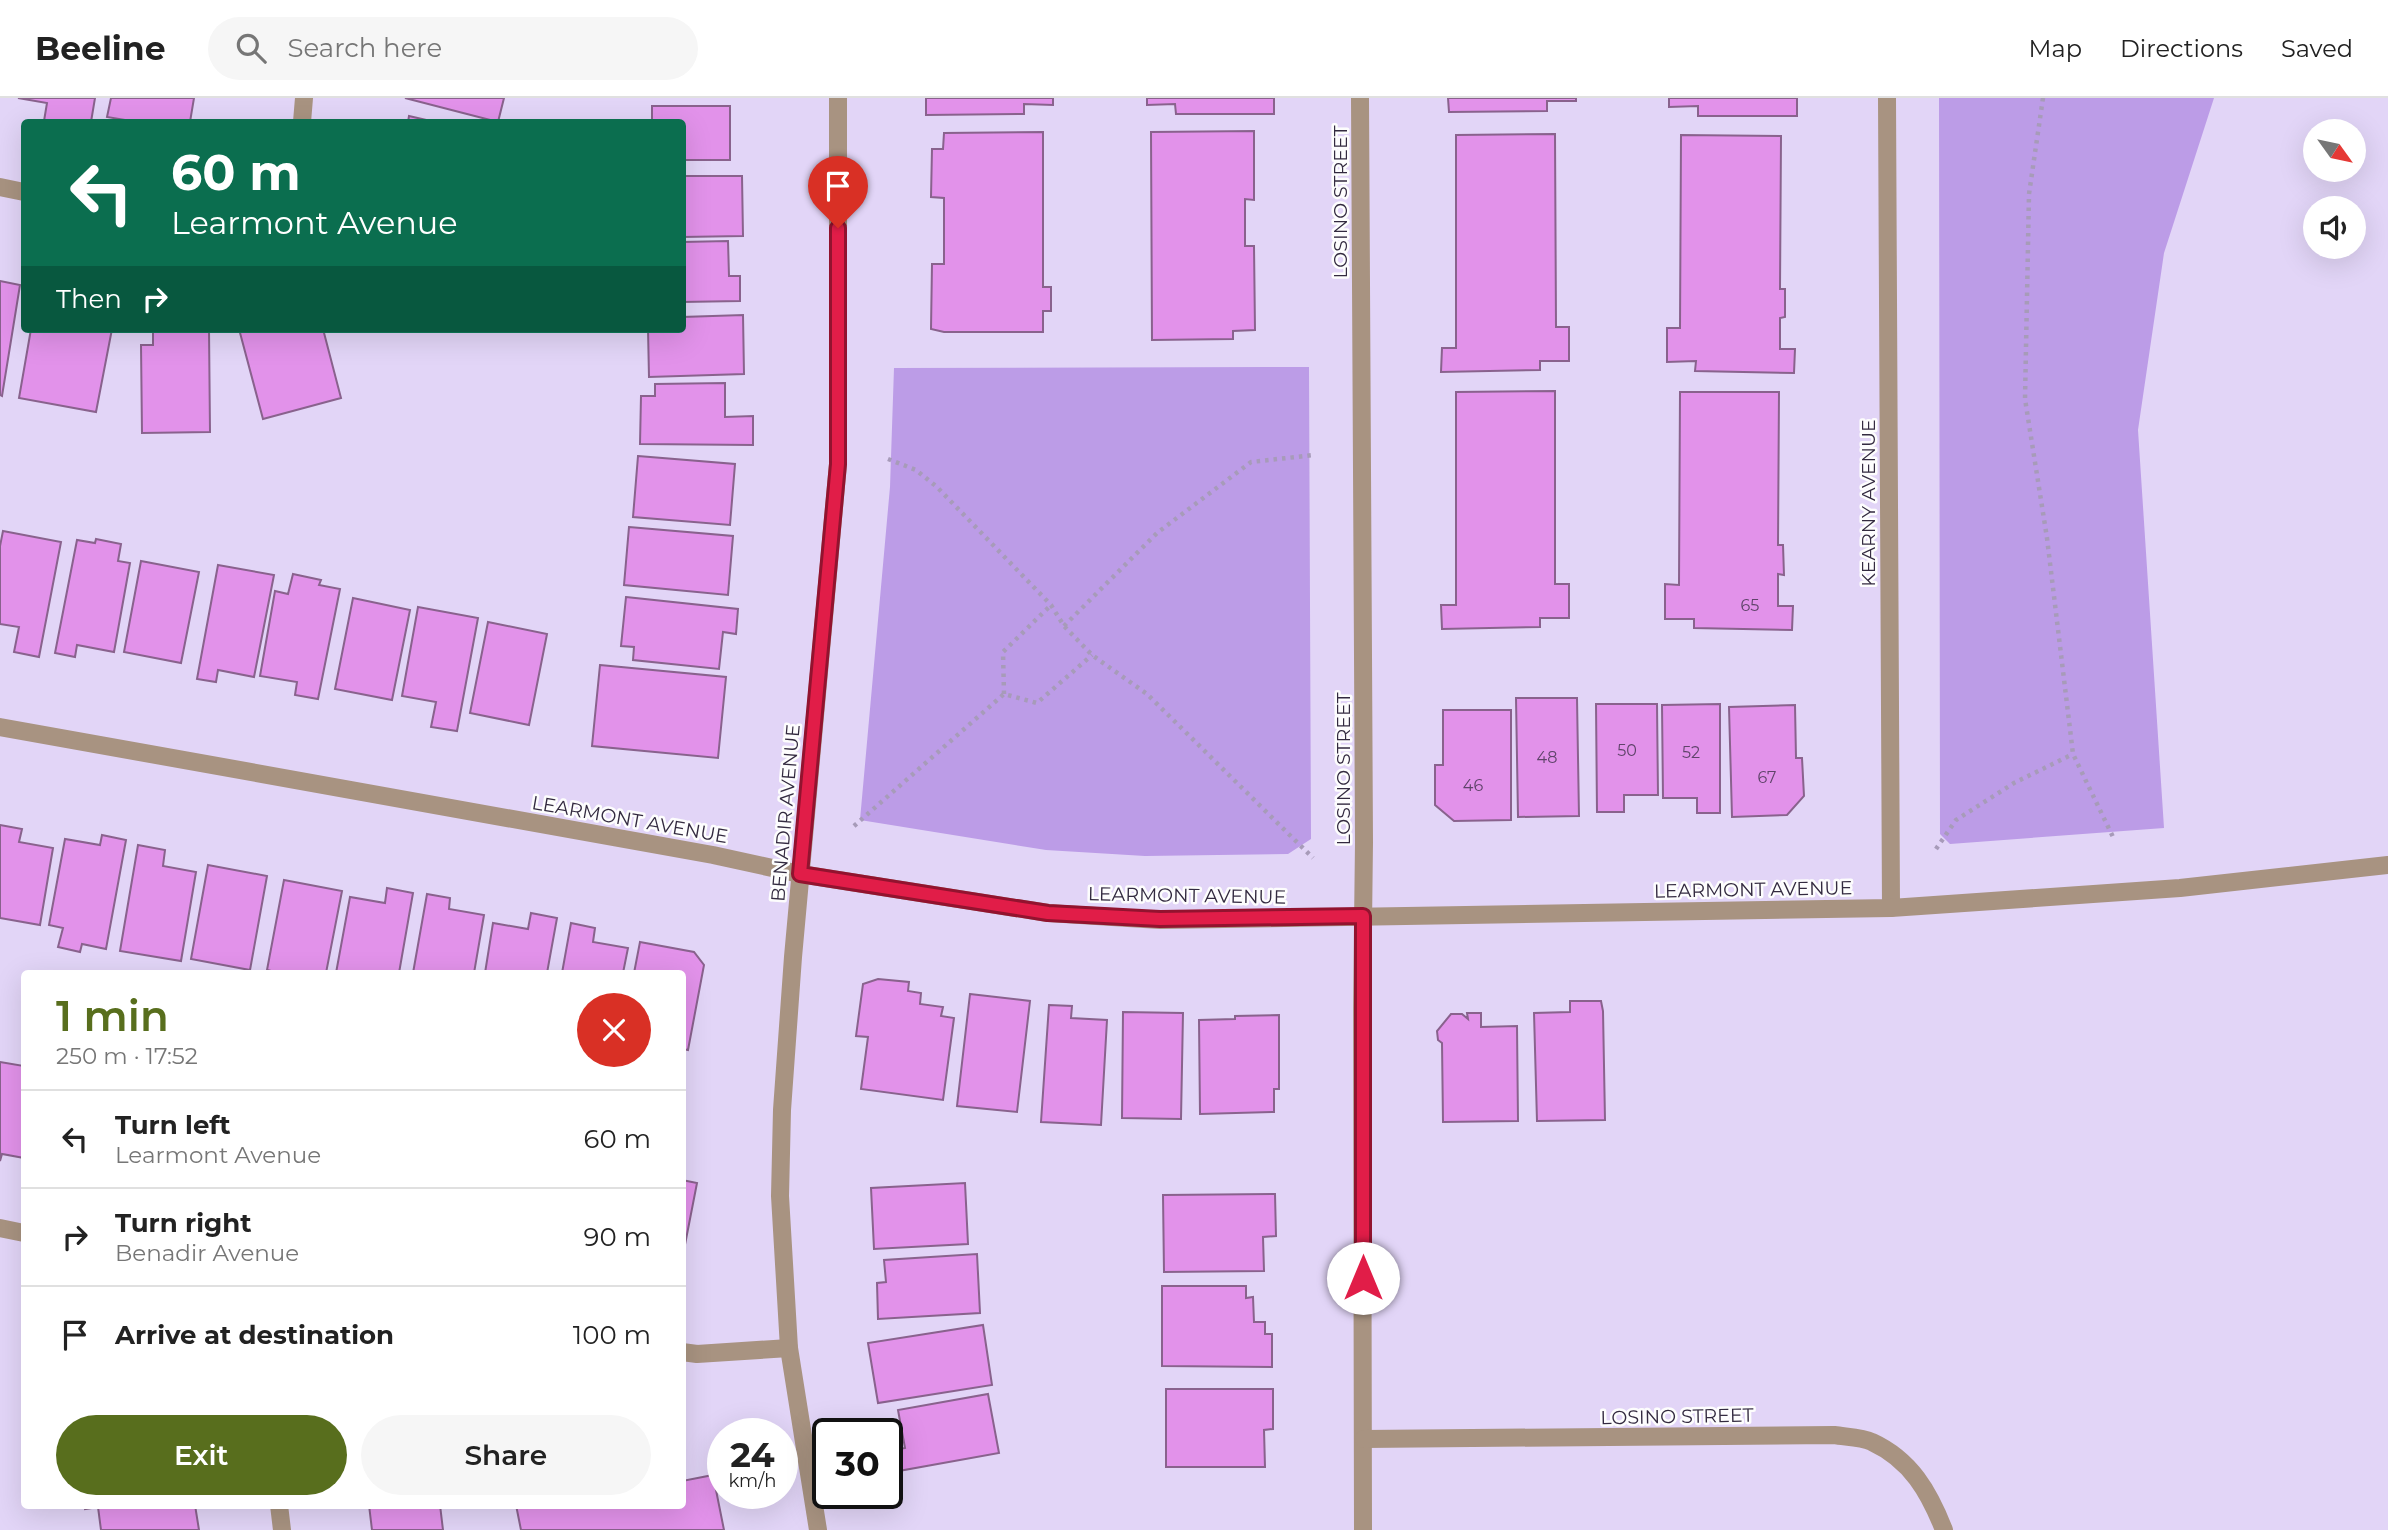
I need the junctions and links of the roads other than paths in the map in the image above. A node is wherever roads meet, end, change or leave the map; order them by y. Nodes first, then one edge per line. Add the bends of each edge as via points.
1 (304, 98) edge
2 (838, 98) edge
3 (1360, 98) edge
4 (1886, 98) edge
5 (302, 119) edge
6 (0, 187) edge
7 (21, 191) edge
8 (0, 726) edge
9 (2388, 865) edge
10 (800, 874) junction
11 (1891, 908) junction
12 (1363, 916) junction
13 (0, 1228) edge
14 (21, 1232) edge
15 (789, 1349) junction
16 (686, 1353) edge
17 (1364, 1439) junction
18 (279, 1509) edge
19 (282, 1530) edge
20 (818, 1530) edge
21 (1363, 1530) edge
22 (1944, 1530) edge

1 - 5 street
2 - 10 street, BENADIR AVENUE via 838,464
3 - 12 street, LOSINO STREET
4 - 11 street, KEARNY AVENUE
6 - 7 street
8 - 10 street, LEARMONT AVENUE
9 - 11 street, LEARMONT AVENUE via 2179,888
10 - 12 street, LEARMONT AVENUE via 1048,913 1160,919
10 - 15 street, BENADIR AVENUE via 780,1196
11 - 12 street, LEARMONT AVENUE
12 - 17 street, LOSINO STREET
13 - 14 street
15 - 16 street
15 - 20 street, BENADIR AVENUE
17 - 21 street, LOSINO STREET
17 - 22 street, LOSINO STREET via 1834,1435 1871,1441 1902,1462 1927,1489
18 - 19 street

